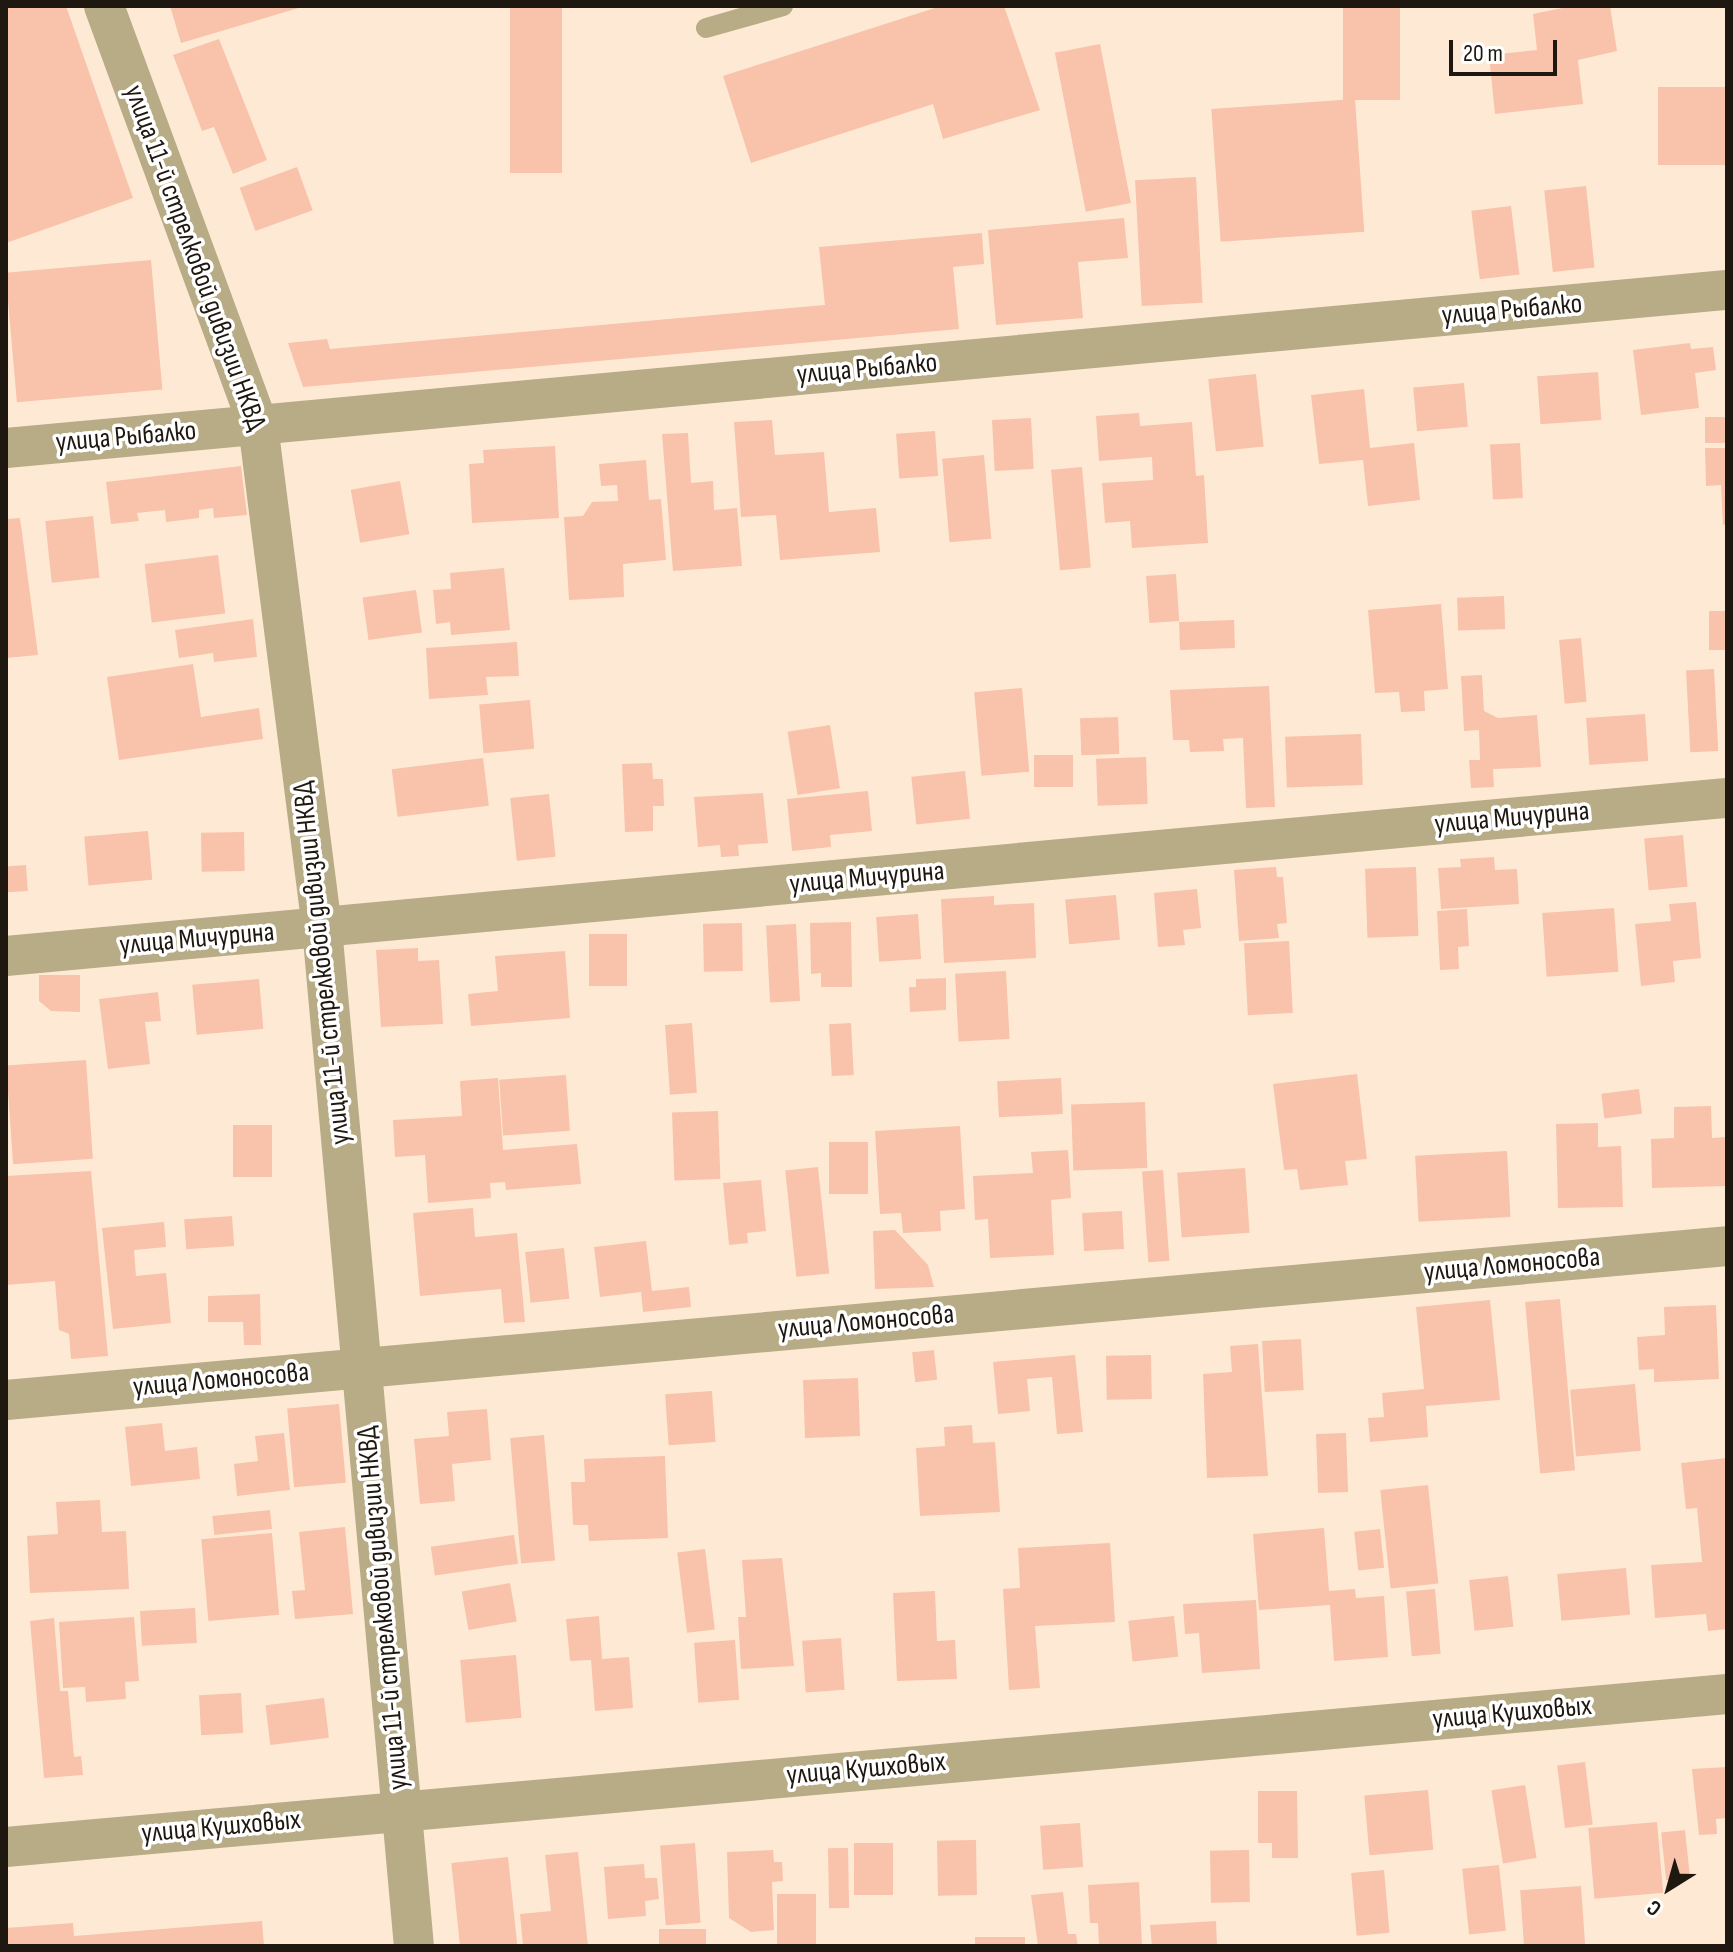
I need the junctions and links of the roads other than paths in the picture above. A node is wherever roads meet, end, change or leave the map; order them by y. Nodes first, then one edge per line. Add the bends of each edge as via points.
1 (104, 6) edge
2 (783, 6) edge
3 (706, 28) dead end
4 (1727, 290) edge
5 (258, 425) junction
6 (6, 448) edge
7 (1727, 798) edge
8 (322, 928) junction
9 (6, 956) edge
10 (1727, 1246) edge
11 (360, 1367) junction
12 (6, 1400) edge
13 (1727, 1694) edge
14 (402, 1810) junction
15 (6, 1847) edge
16 (414, 1946) edge

1 - 5 street, улица 11-й стрелковой дивизии НКВД
2 - 3 lane
4 - 5 street, улица Рыбалко
5 - 6 street, улица Рыбалко
5 - 8 street, улица 11-й стрелковой дивизии НКВД
7 - 8 street, улица Мичурина
8 - 9 street, улица Мичурина
8 - 11 street, улица 11-й стрелковой дивизии НКВД
10 - 11 street, улица Ломоносова
11 - 12 street, улица Ломоносова
11 - 14 street, улица 11-й стрелковой дивизии НКВД
13 - 14 street, улица Кушховых
14 - 15 street, улица Кушховых
14 - 16 street, улица 11-й стрелковой дивизии НКВД

